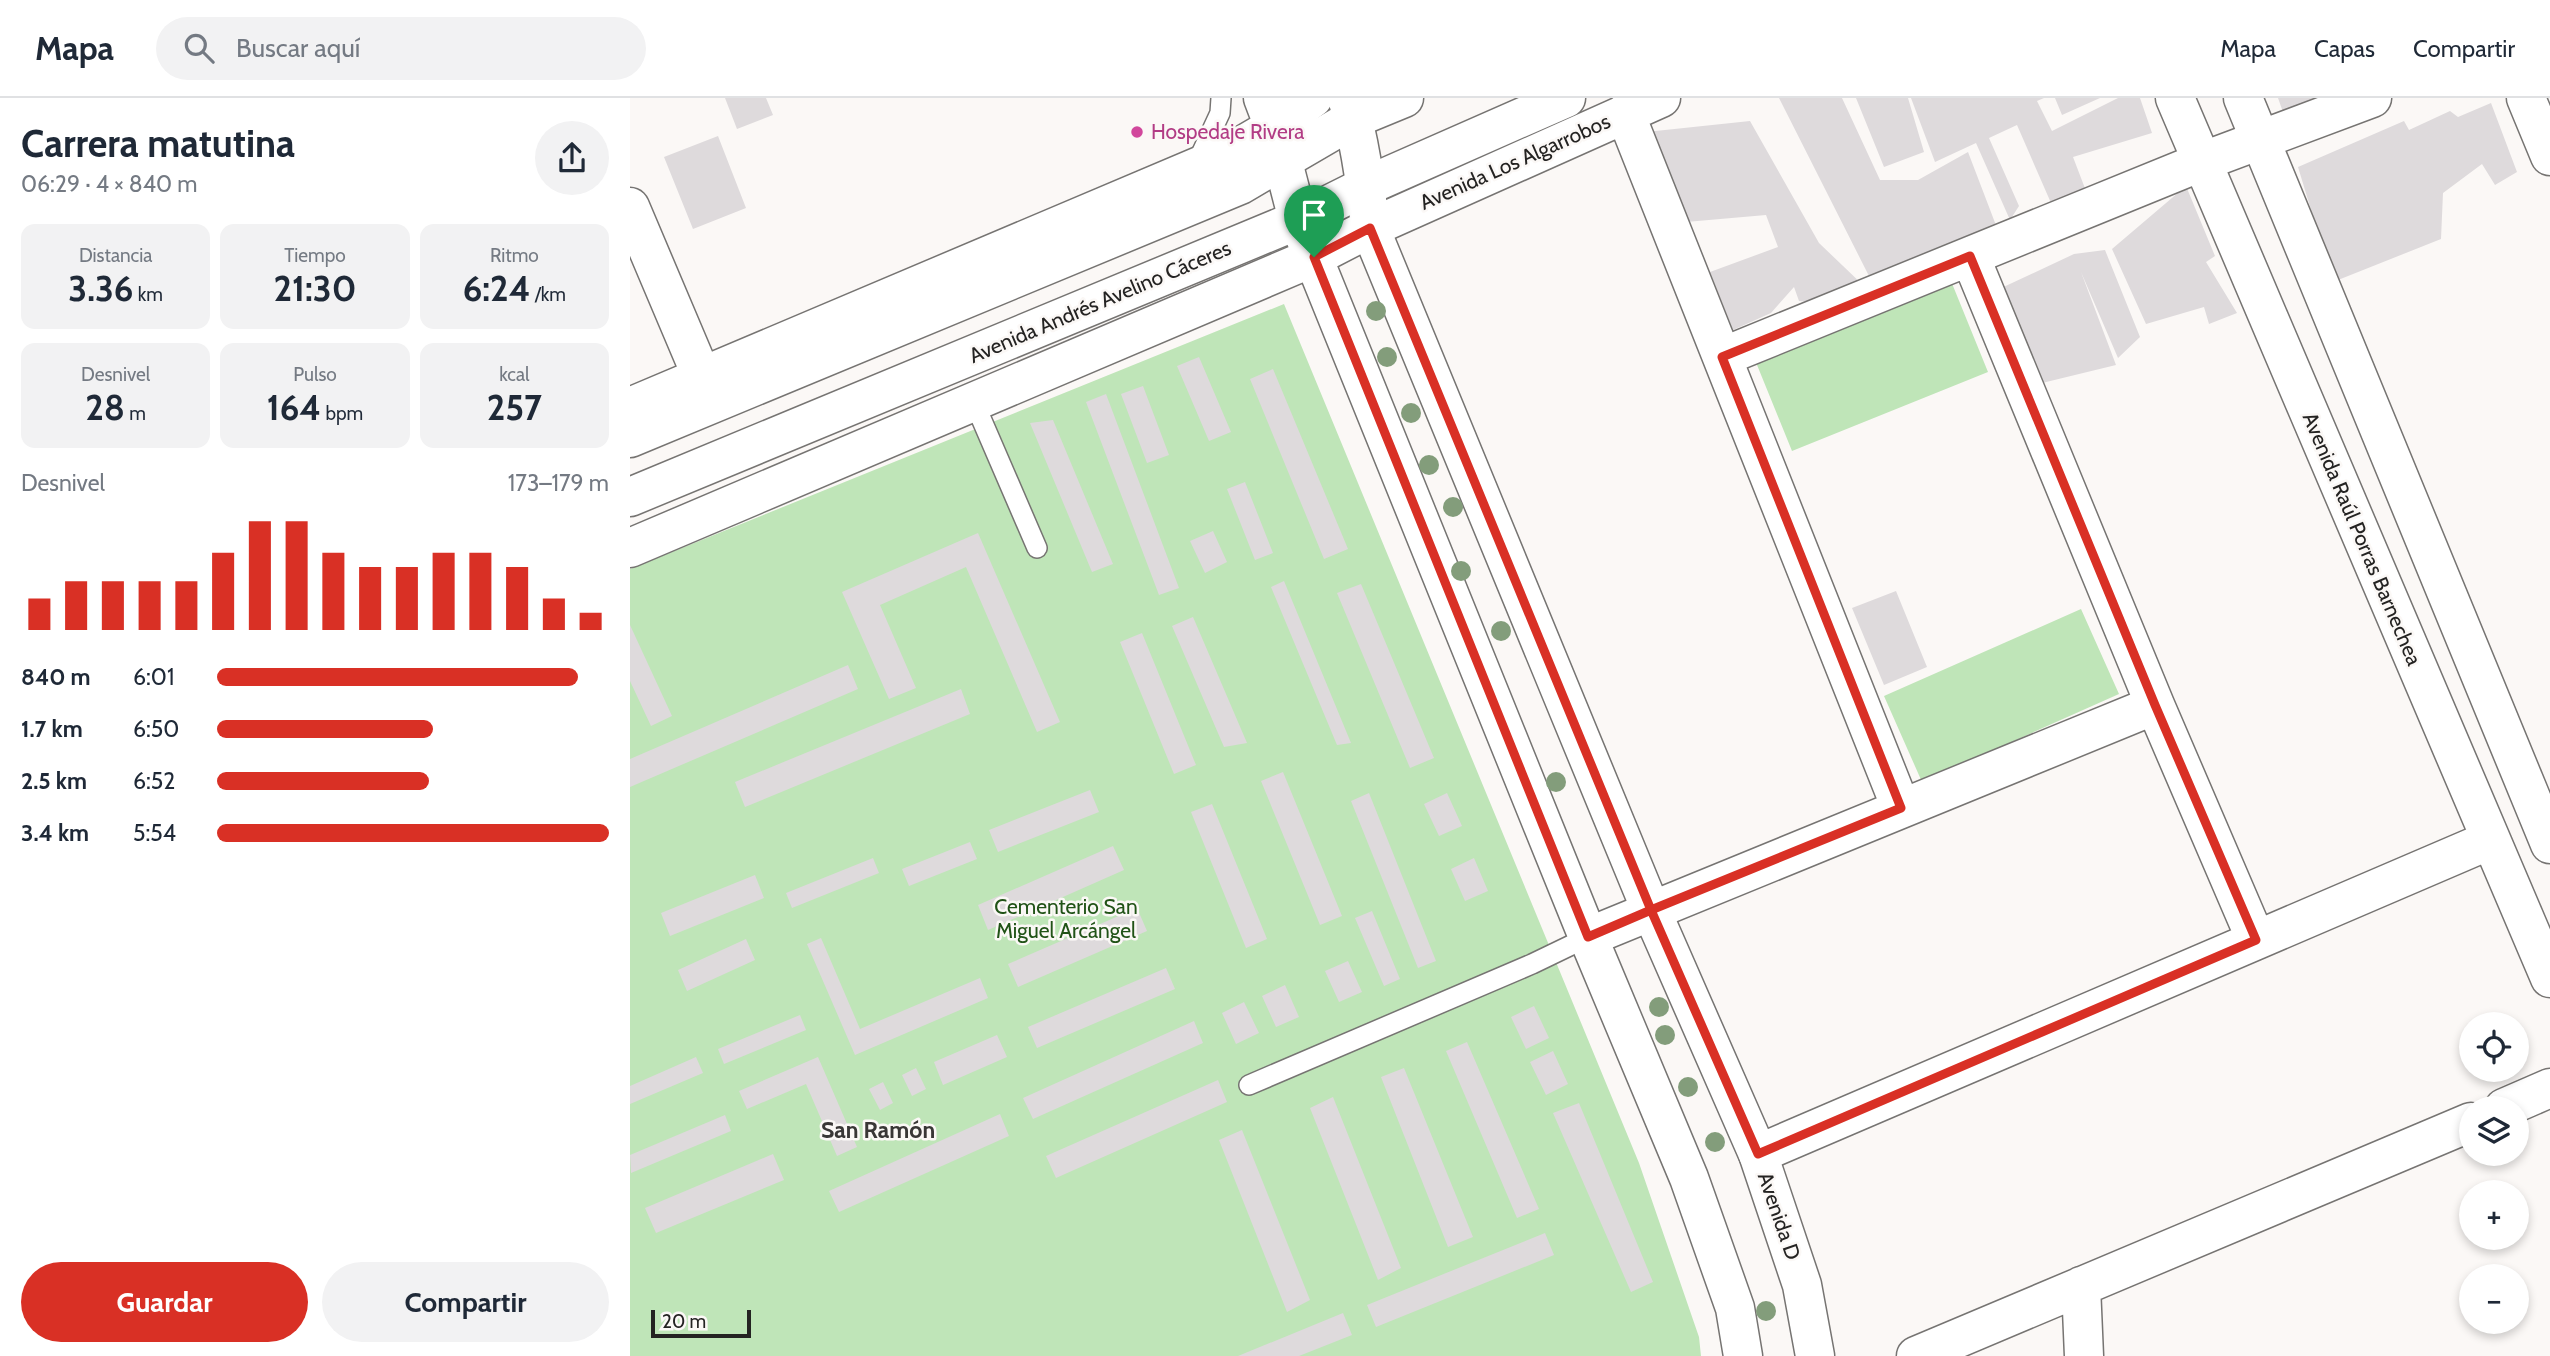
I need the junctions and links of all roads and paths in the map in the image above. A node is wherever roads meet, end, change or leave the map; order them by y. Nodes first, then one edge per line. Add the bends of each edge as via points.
1 (1221, 98) edge
2 (1313, 98) edge
3 (1404, 98) edge
4 (1566, 98) edge
5 (1661, 98) edge
6 (2175, 98) edge
7 (2244, 98) edge
8 (2372, 98) edge
9 (2526, 98) edge
10 (1350, 108) edge
11 (1625, 113) junction
12 (1273, 128) edge
13 (2261, 139) junction
14 (2550, 156) edge
15 (2201, 162) junction
16 (1194, 169) junction
17 (1366, 186) junction
18 (630, 207) edge
19 (1298, 220) junction
20 (1370, 228) junction
21 (1970, 256) junction
22 (1314, 257) junction
23 (1722, 357) junction
24 (702, 377) junction
25 (974, 402) junction
26 (630, 407) edge
27 (630, 438) edge
28 (630, 497) edge
29 (630, 548) edge
30 (1037, 548) dead end
31 (2155, 705) junction
32 (1901, 808) junction
33 (2490, 840) junction
34 (2550, 844) edge
35 (1651, 910) junction
36 (1588, 937) junction
37 (2256, 940) junction
38 (2550, 978) edge
39 (1249, 1085) dead end
40 (2550, 1088) edge
41 (2529, 1097) edge
42 (2459, 1127) edge
43 (1758, 1154) junction
44 (2081, 1286) junction
45 (1744, 1356) edge
46 (1815, 1356) edge
47 (1916, 1356) edge
48 (2084, 1356) edge

1 - 16 lane via 1220,113
2 - 12 main road
3 - 10 main road
4 - 17 main road, Avenida Andrés Avelino Cáceres
5 - 11 main road, Avenida Los Algarrobos
6 - 15 main road, Avenida Raúl Porras Barnechea
7 - 13 main road
8 - 13 main road
9 - 14 main road
10 - 12 main road
10 - 17 main road, Avenida D
11 - 20 main road, Avenida Los Algarrobos
11 - 23 main road
12 - 16 main road
12 - 19 main road
12 - 27 main road via 1240,185
13 - 15 main road
13 - 34 main road
15 - 21 main road
15 - 33 main road, Avenida Raúl Porras Barnechea
16 - 24 main road
17 - 19 main road, Avenida Andrés Avelino Cáceres
17 - 20 main road, Avenida D
18 - 24 main road
19 - 22 main road
19 - 28 main road, Avenida Andrés Avelino Cáceres
20 - 22 main road, Avenida Andrés Avelino Cáceres
20 - 35 main road, Avenida D
21 - 23 main road
21 - 31 main road
22 - 25 main road, Avenida Andrés Avelino Cáceres
22 - 36 main road
23 - 32 main road
24 - 26 main road
25 - 29 main road, Avenida Andrés Avelino Cáceres
25 - 30 lane
31 - 32 main road
31 - 37 main road
32 - 35 main road
33 - 37 main road
33 - 38 main road, Avenida Raúl Porras Barnechea
35 - 36 main road
35 - 43 main road, Avenida D
36 - 39 lane
36 - 45 main road via 1689,1178 1735,1308
37 - 43 main road
40 - 41 main road
42 - 44 main road
43 - 46 main road, Avenida D via 1802,1285
44 - 47 main road
44 - 48 main road

